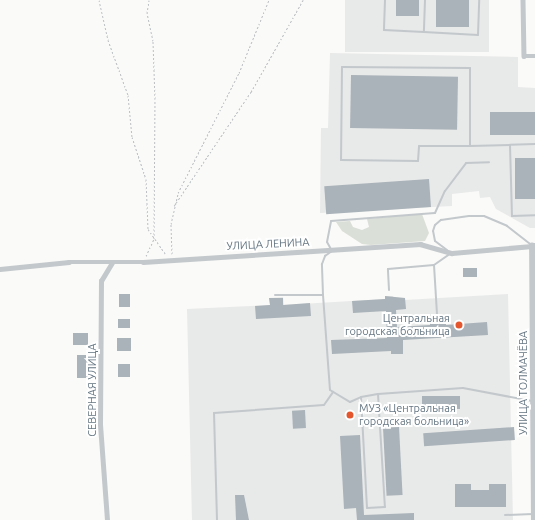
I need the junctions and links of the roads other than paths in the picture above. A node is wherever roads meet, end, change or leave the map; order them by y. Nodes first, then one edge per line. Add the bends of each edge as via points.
1 (385, 0) edge
2 (425, 0) edge
3 (479, 0) edge
4 (523, 0) edge
5 (424, 32) junction
6 (535, 56) edge
7 (535, 144) edge
8 (470, 146) junction
9 (510, 146) junction
10 (489, 162) dead end
11 (535, 215) edge
12 (534, 246) edge
13 (332, 250) junction
14 (452, 253) junction
15 (112, 263) junction
16 (434, 265) junction
17 (0, 269) edge
18 (389, 290) dead end
19 (274, 295) dead end
20 (323, 295) junction
21 (437, 314) dead end
22 (333, 392) junction
23 (378, 394) junction
24 (361, 397) junction
25 (533, 402) junction
26 (534, 474) edge
27 (506, 514) dead end
28 (534, 517) edge
29 (107, 520) edge
30 (217, 520) edge

1 - 5 lane via 384,30
2 - 5 lane
3 - 5 lane via 478,35
4 - 6 street via 524,56
7 - 9 lane
8 - 8 lane via 419,146 418,161 341,160 342,67 470,68
8 - 9 lane
9 - 11 lane via 512,216
10 - 13 lane via 466,163 445,191 435,213 331,220 327,242
12 - 14 street, УЛИЦА ЛЕНИНА
12 - 14 lane via 507,226 484,216 469,216 441,220 433,231 435,241
12 - 25 street, УЛИЦА ТОЛМАЧЁВА
13 - 14 street, УЛИЦА ЛЕНИНА via 420,244
13 - 15 street, УЛИЦА ЛЕНИНА
13 - 20 lane via 325,256 322,264
14 - 16 lane
15 - 17 street, УЛИЦА ЛЕНИНА via 69,262
15 - 29 street, СЕВЕРНАЯ УЛИЦА via 101,281 100,424
16 - 18 lane via 388,269
16 - 21 lane
19 - 20 lane
20 - 22 lane via 330,390
22 - 24 lane via 350,402
22 - 30 lane via 324,405 214,413
23 - 24 lane
23 - 24 lane via 386,507 367,508
23 - 25 lane via 463,388
25 - 26 street, УЛИЦА ТОЛМАЧЁВА
26 - 28 street, УЛИЦА ТОЛМАЧЁВА
27 - 28 lane

